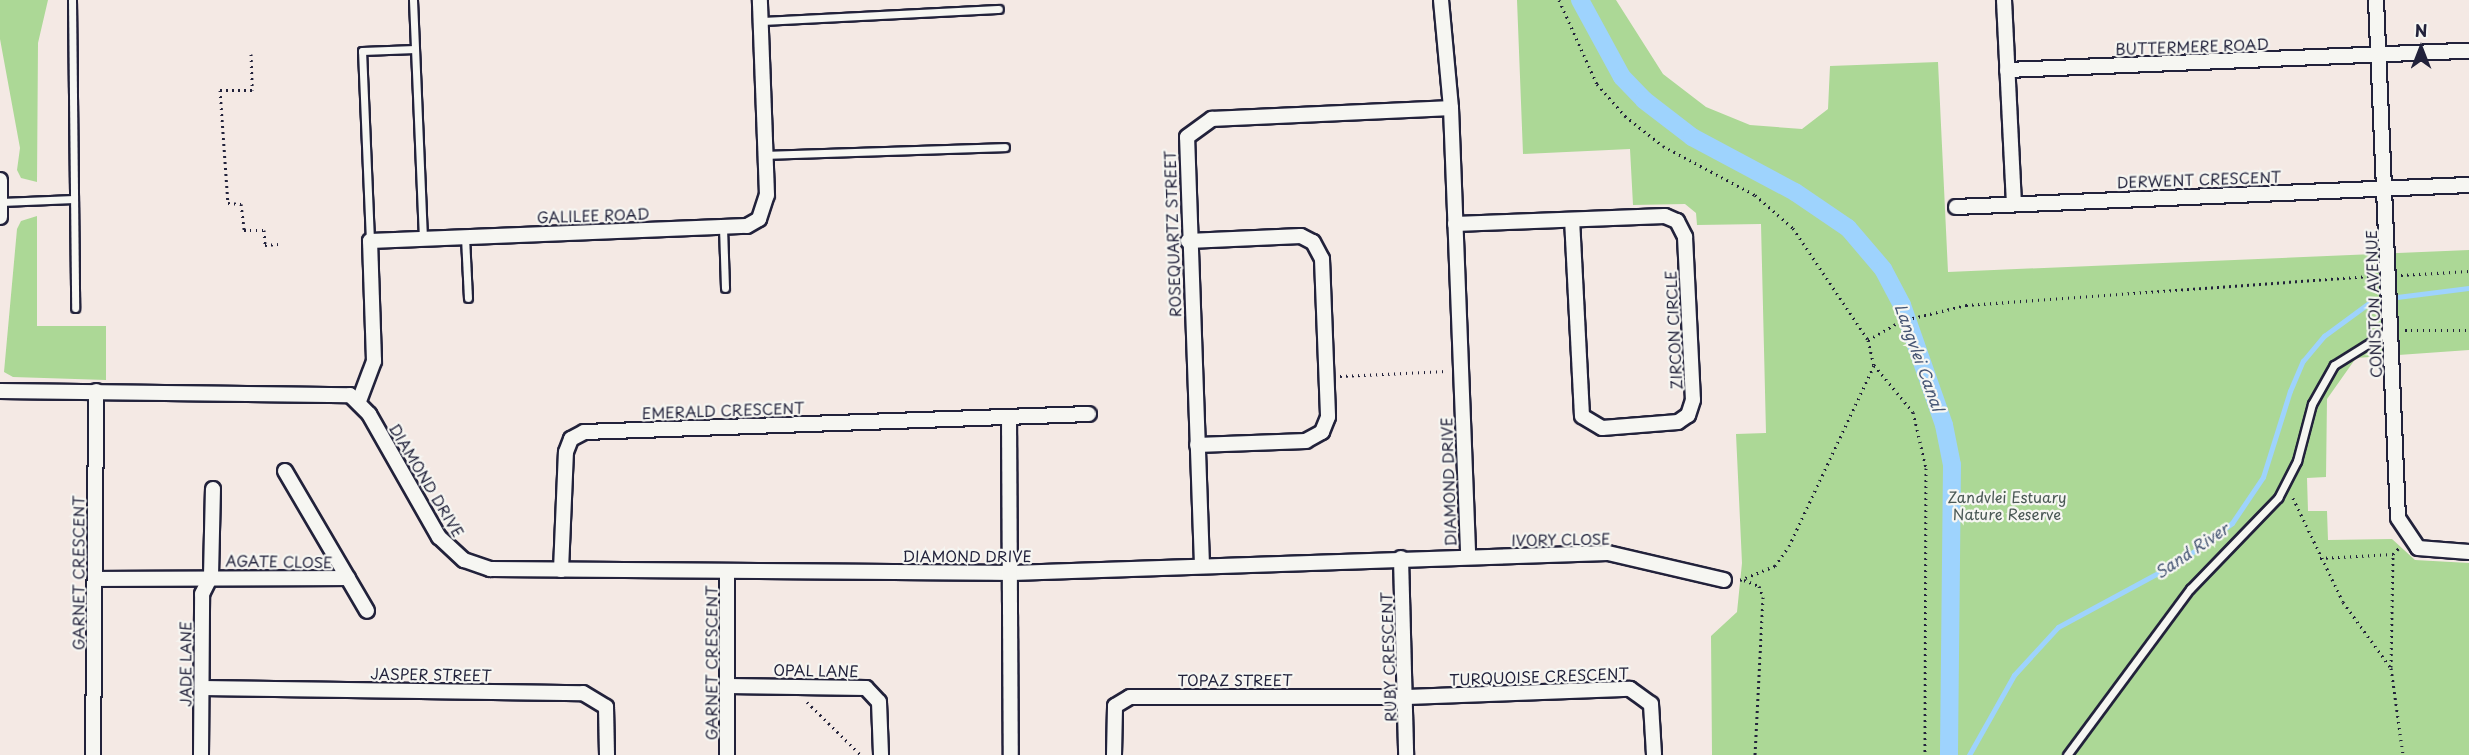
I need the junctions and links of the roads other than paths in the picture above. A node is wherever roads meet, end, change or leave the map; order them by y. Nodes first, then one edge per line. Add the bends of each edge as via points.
1 (72, 0) edge
2 (413, 0) edge
3 (760, 0) edge
4 (1441, 0) edge
5 (2004, 0) edge
6 (2376, 0) edge
7 (999, 9) dead end
8 (761, 21) junction
9 (415, 50) junction
10 (2469, 51) edge
11 (2379, 54) junction
12 (2007, 70) junction
13 (1451, 108) junction
14 (1005, 147) dead end
15 (766, 155) junction
16 (0, 180) edge
17 (2469, 185) edge
18 (2385, 189) junction
19 (74, 199) junction
20 (1, 202) edge
21 (2014, 203) junction
22 (1956, 207) dead end
23 (0, 217) edge
24 (1572, 220) junction
25 (1455, 224) junction
26 (723, 227) junction
27 (465, 237) junction
28 (423, 238) junction
29 (370, 241) junction
30 (1188, 241) junction
31 (725, 288) dead end
32 (468, 298) dead end
33 (75, 308) dead end
34 (2390, 330) junction
35 (0, 391) edge
36 (96, 391) junction
37 (359, 401) junction
38 (1089, 414) dead end
39 (1009, 417) junction
40 (1197, 445) junction
41 (285, 471) dead end
42 (213, 489) dead end
43 (2469, 552) edge
44 (1468, 557) junction
45 (1401, 558) junction
46 (1202, 565) junction
47 (561, 570) junction
48 (727, 571) junction
49 (1012, 573) junction
50 (211, 576) junction
51 (348, 578) junction
52 (95, 579) junction
53 (1724, 580) road end
54 (368, 611) dead end
55 (728, 686) junction
56 (202, 688) junction
57 (1407, 697) junction
58 (93, 755) edge
59 (201, 755) edge
60 (608, 755) edge
61 (728, 755) edge
62 (881, 755) edge
63 (1011, 755) edge
64 (1114, 755) edge
65 (1406, 755) edge
66 (1654, 755) edge
67 (2067, 755) edge

1 - 19 lane
2 - 9 lane
3 - 8 street, GALILEE ROAD
4 - 13 street, DIAMOND DRIVE
5 - 12 street
6 - 11 street, CONISTON AVENUE
7 - 8 lane
8 - 15 street, GALILEE ROAD
9 - 28 lane
9 - 29 lane via 362,51
10 - 11 street, BUTTERMERE ROAD
11 - 12 street, BUTTERMERE ROAD
11 - 18 street, CONISTON AVENUE
12 - 21 street
13 - 25 street, DIAMOND DRIVE
13 - 30 street, ROSEQUARTZ STREET via 1201,123 1185,147
14 - 15 lane
15 - 26 street, GALILEE ROAD via 766,209 747,226
16 - 20 street
17 - 18 street, DERWENT CRESCENT
18 - 21 street, DERWENT CRESCENT
18 - 34 street, CONISTON AVENUE
19 - 20 lane
19 - 33 lane
20 - 23 street
21 - 22 street, DERWENT CRESCENT
24 - 24 street, ZIRCON CIRCLE via 1665,216 1682,226 1693,400 1688,415 1678,422 1602,428 1582,416
24 - 25 street, ZIRCON CIRCLE
25 - 44 street, DIAMOND DRIVE
26 - 27 street, GALILEE ROAD
26 - 31 lane
27 - 28 street, GALILEE ROAD
27 - 32 lane
28 - 29 street, GALILEE ROAD
29 - 37 street via 374,361
30 - 40 street, ROSEQUARTZ STREET
30 - 40 street via 1301,236 1313,242 1322,259 1328,417 1317,438
34 - 43 street, CONISTON AVENUE via 2398,518 2407,539 2429,552
34 - 67 lane via 2347,352 2326,374 2286,486 2263,517 2190,589
35 - 36 street
36 - 37 street via 330,393
36 - 52 street, GARNET CRESCENT
37 - 47 street, DIAMOND DRIVE via 439,537 456,555 490,569
38 - 39 street, EMERALD CRESCENT
39 - 47 street, EMERALD CRESCENT via 584,432 571,439 566,452
39 - 49 street
40 - 46 street, ROSEQUARTZ STREET
41 - 51 street, AGATE CLOSE
42 - 50 street, AGATE CLOSE
44 - 45 street, DIAMOND DRIVE
44 - 53 street, IVORY CLOSE via 1620,554
45 - 46 street, DIAMOND DRIVE
45 - 57 street, RUBY CRESCENT
46 - 49 street, DIAMOND DRIVE
47 - 48 street, DIAMOND DRIVE
48 - 49 street, DIAMOND DRIVE
48 - 55 street, GARNET CRESCENT
49 - 63 street
50 - 51 street, AGATE CLOSE
50 - 52 street, AGATE CLOSE
50 - 56 street, JADE LANE via 202,594
51 - 54 street, AGATE CLOSE
52 - 58 street, GARNET CRESCENT
55 - 61 street, GARNET CRESCENT
55 - 62 street, OPAL LANE via 856,685 873,693 881,713
56 - 59 street, JADE LANE
56 - 60 street, JASPER STREET via 583,693 606,707
57 - 64 street, TOPAZ STREET via 1130,697 1115,706
57 - 65 street, RUBY CRESCENT
57 - 66 street, TURQUOISE CRESCENT via 1634,689 1651,704

